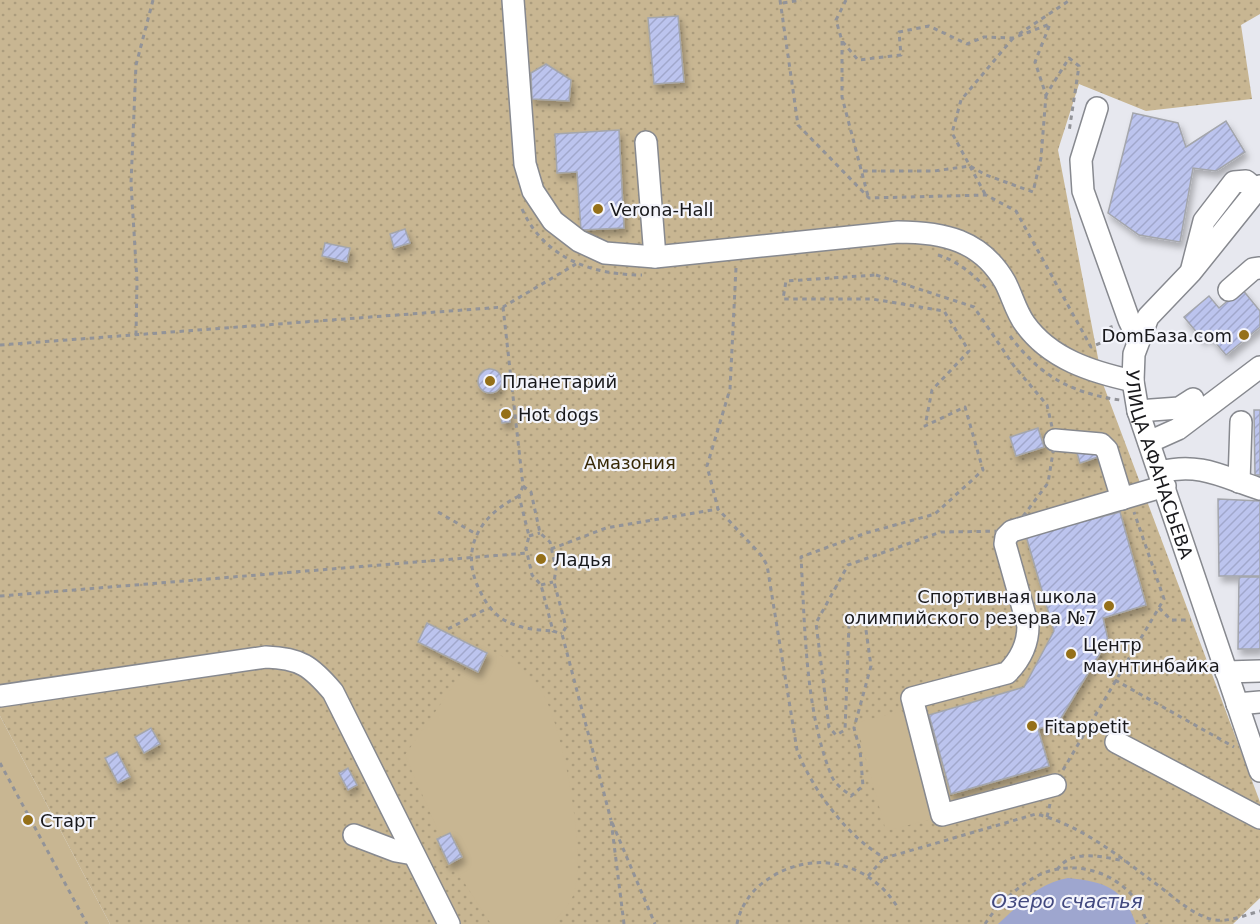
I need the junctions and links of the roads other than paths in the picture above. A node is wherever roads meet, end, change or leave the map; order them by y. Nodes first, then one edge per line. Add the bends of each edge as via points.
1 (513, 0) edge
2 (1097, 108) dead end
3 (646, 142) dead end
4 (1259, 188) edge
5 (655, 257) junction
6 (1260, 268) edge
7 (1228, 290) dead end
8 (1138, 339) junction
9 (1260, 367) edge
10 (1132, 381) junction
11 (1193, 399) dead end
12 (1138, 411) junction
13 (1241, 422) dead end
14 (1055, 440) road end
15 (1149, 442) junction
16 (1163, 479) junction
17 (1239, 482) junction
18 (1260, 489) edge
19 (1125, 499) junction
20 (1260, 671) edge
21 (1226, 672) junction
22 (0, 696) edge
23 (1260, 702) edge
24 (1237, 704) junction
25 (1116, 742) dead end
26 (1258, 765) edge
27 (1055, 785) road end
28 (1260, 818) edge
29 (354, 835) dead end
30 (414, 854) junction
31 (449, 924) edge

1 - 5 street via 521,133 533,191 553,221 579,241 605,253
2 - 8 street via 1081,160 1083,191
3 - 5 street
4 - 8 street, УЛИЦА АФАНАСЬЕВА via 1191,272 1148,317
5 - 10 street via 898,232 954,237 996,267 1024,324 1043,343 1089,371
6 - 7 street
8 - 10 street, УЛИЦА АФАНАСЬЕВА
9 - 15 street via 1178,429
10 - 12 street, УЛИЦА АФАНАСЬЕВА
11 - 12 street via 1179,408
12 - 15 street, УЛИЦА АФАНАСЬЕВА
13 - 17 street
14 - 19 street via 1101,444 1107,450
15 - 16 street, УЛИЦА АФАНАСЬЕВА
16 - 17 street via 1180,467 1195,467
16 - 19 street
16 - 21 street, УЛИЦА АФАНАСЬЕВА
17 - 18 street
19 - 27 street via 1012,531 1005,544 1028,632 1015,665 1007,673 912,698 942,815
20 - 21 street
21 - 24 street, УЛИЦА АФАНАСЬЕВА
22 - 30 street via 266,657 296,660 317,673 333,692
23 - 24 street
24 - 26 street, УЛИЦА АФАНАСЬЕВА
25 - 28 street
29 - 30 street
30 - 31 street

